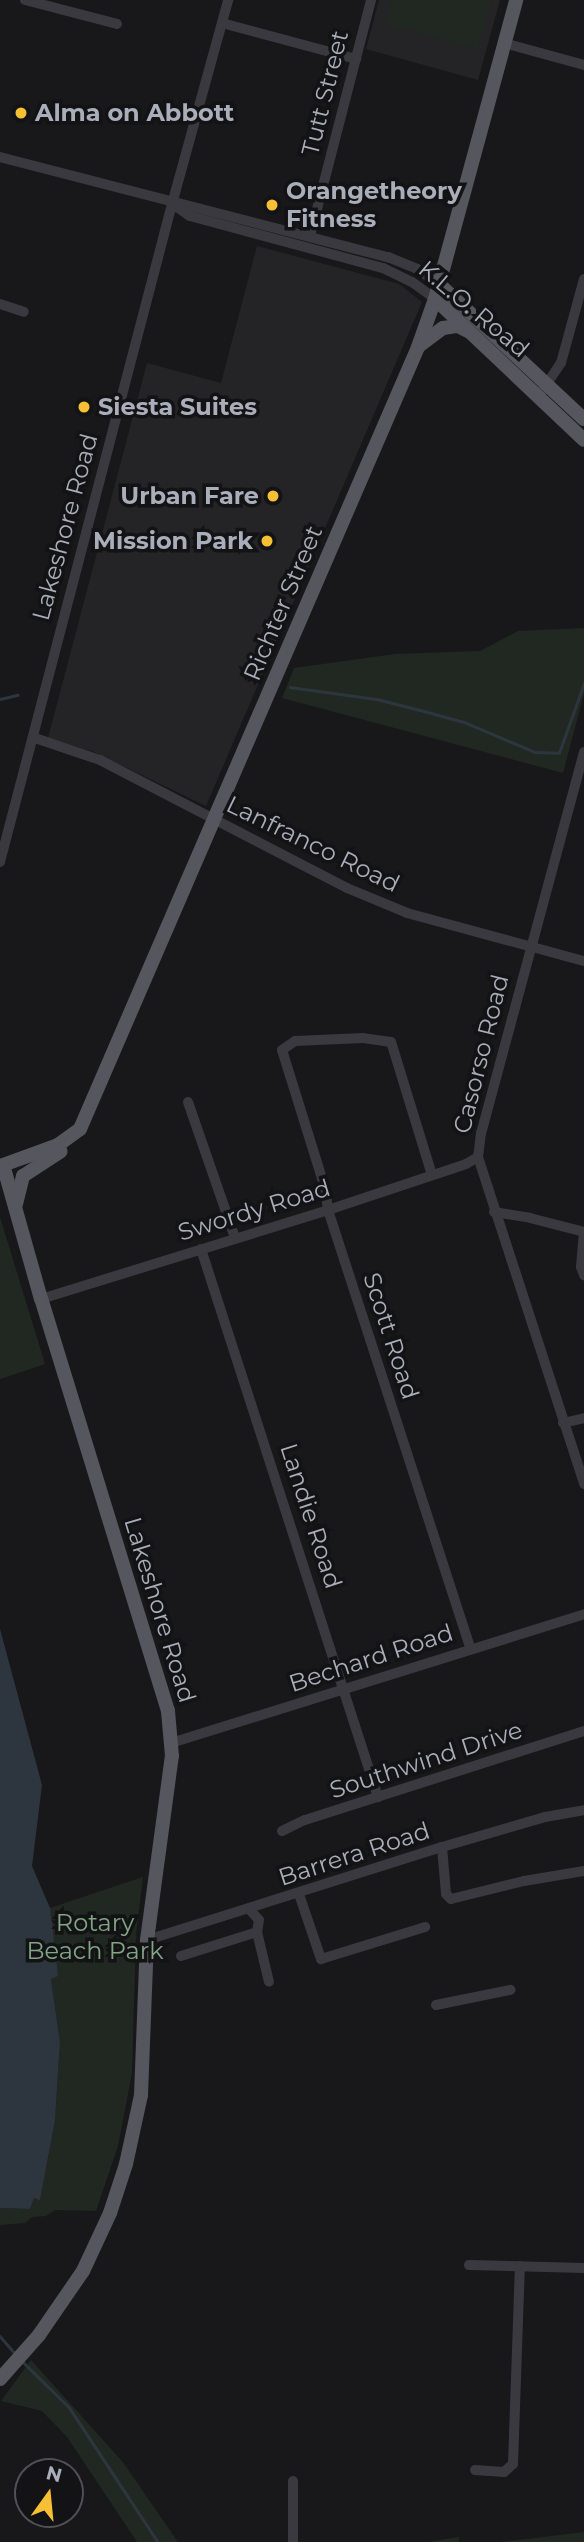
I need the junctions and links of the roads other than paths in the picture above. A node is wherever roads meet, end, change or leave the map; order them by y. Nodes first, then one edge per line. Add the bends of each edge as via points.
1 (25, 0) edge
2 (228, 0) edge
3 (371, 0) edge
4 (516, 0) edge
5 (222, 23) junction
6 (117, 24) dead end
7 (504, 43) junction
8 (356, 59) junction
9 (584, 65) edge
10 (0, 158) edge
11 (172, 204) junction
12 (310, 236) junction
13 (584, 279) edge
14 (439, 284) junction
15 (435, 299) junction
16 (0, 304) edge
17 (24, 312) dead end
18 (475, 333) junction
19 (418, 347) junction
20 (543, 390) junction
21 (584, 419) edge
22 (584, 440) edge
23 (34, 738) junction
24 (584, 752) edge
25 (215, 820) junction
26 (0, 862) edge
27 (530, 947) junction
28 (584, 961) edge
29 (188, 1102) dead end
30 (80, 1129) junction
31 (478, 1157) junction
32 (1, 1160) edge
33 (432, 1175) junction
34 (15, 1208) junction
35 (328, 1210) junction
36 (494, 1212) junction
37 (584, 1232) edge
38 (235, 1238) junction
39 (201, 1249) junction
40 (584, 1275) edge
41 (41, 1299) junction
42 (584, 1418) edge
43 (563, 1423) junction
44 (584, 1484) edge
45 (584, 1614) edge
46 (470, 1648) junction
47 (344, 1691) junction
48 (584, 1731) edge
49 (171, 1743) junction
50 (378, 1797) junction
51 (581, 1812) edge
52 (282, 1831) dead end
53 (442, 1847) junction
54 (584, 1871) edge
55 (299, 1894) junction
56 (250, 1910) junction
57 (222, 1919) junction
58 (425, 1927) dead end
59 (257, 1932) junction
60 (147, 1940) junction
61 (229, 1941) junction
62 (181, 1956) dead end
63 (269, 1982) dead end
64 (510, 1990) dead end
65 (436, 2005) dead end
66 (469, 2265) dead end
67 (520, 2266) junction
68 (584, 2268) edge
69 (0, 2379) edge
70 (475, 2470) dead end
71 (293, 2481) dead end
72 (293, 2542) edge

1 - 6 street
2 - 5 street, Lakeshore Road
3 - 8 street, Tutt Street
4 - 7 main road, Richter Street
5 - 8 street
5 - 11 street, Lakeshore Road
7 - 9 street
7 - 14 main road, Richter Street
8 - 12 street, Tutt Street
10 - 11 street
11 - 12 street, K.L.O. Road
11 - 15 street, K.L.O. Road via 190,216 383,268
11 - 23 street, Lakeshore Road
12 - 14 street, K.L.O. Road via 388,257
13 - 20 street via 561,363
14 - 15 main road, Richter Street
14 - 20 main road, K.L.O. Road
15 - 18 main road, K.L.O. Road
15 - 19 main road, Richter Street
16 - 17 street
18 - 19 main road via 458,326 443,328
18 - 20 main road, K.L.O. Road
19 - 25 main road, Richter Street
20 - 21 main road, K.L.O. Road
20 - 22 main road, K.L.O. Road
23 - 25 street, Lanfranco Road via 100,760
23 - 26 street, Lakeshore Road
24 - 27 street, Casorso Road
25 - 27 street, Lanfranco Road via 347,888 408,913
25 - 30 main road, Richter Street
27 - 28 street, Lanfranco Road
27 - 31 street, Casorso Road
29 - 38 street
30 - 32 main road via 58,1144
30 - 34 main road via 59,1152 23,1176
31 - 33 street, Swordy Road
31 - 36 street, Casorso Road
32 - 34 main road, Lakeshore Road
33 - 35 street, Swordy Road
33 - 35 street, Scott Road via 391,1042 363,1038 295,1041 282,1050
34 - 41 main road, Lakeshore Road
35 - 38 street, Swordy Road
35 - 46 street, Scott Road
36 - 37 street
36 - 43 street, Casorso Road
37 - 40 street
38 - 39 street, Swordy Road
39 - 41 street, Swordy Road
39 - 47 street, Landie Road
41 - 49 main road, Lakeshore Road via 168,1711
42 - 43 street
43 - 44 street, Casorso Road
45 - 46 street, Bechard Road
46 - 47 street, Bechard Road
47 - 49 street, Bechard Road
47 - 50 street, Landie Road
48 - 50 street, Southwind Drive
49 - 60 main road, Lakeshore Road
50 - 52 street, Southwind Drive
51 - 53 street, Barrera Road
53 - 54 street via 446,1894 451,1899
53 - 55 street, Barrera Road
55 - 56 street, Barrera Road
55 - 58 street via 321,1959
56 - 57 street, Barrera Road
56 - 59 street via 259,1920
57 - 60 street, Barrera Road
57 - 61 street
59 - 61 street
59 - 63 street
60 - 69 main road, Lakeshore Road via 141,2095 127,2164 83,2271 39,2335
61 - 62 street
64 - 65 street
66 - 67 street
67 - 68 street
67 - 70 street via 513,2464 505,2472
71 - 72 street

